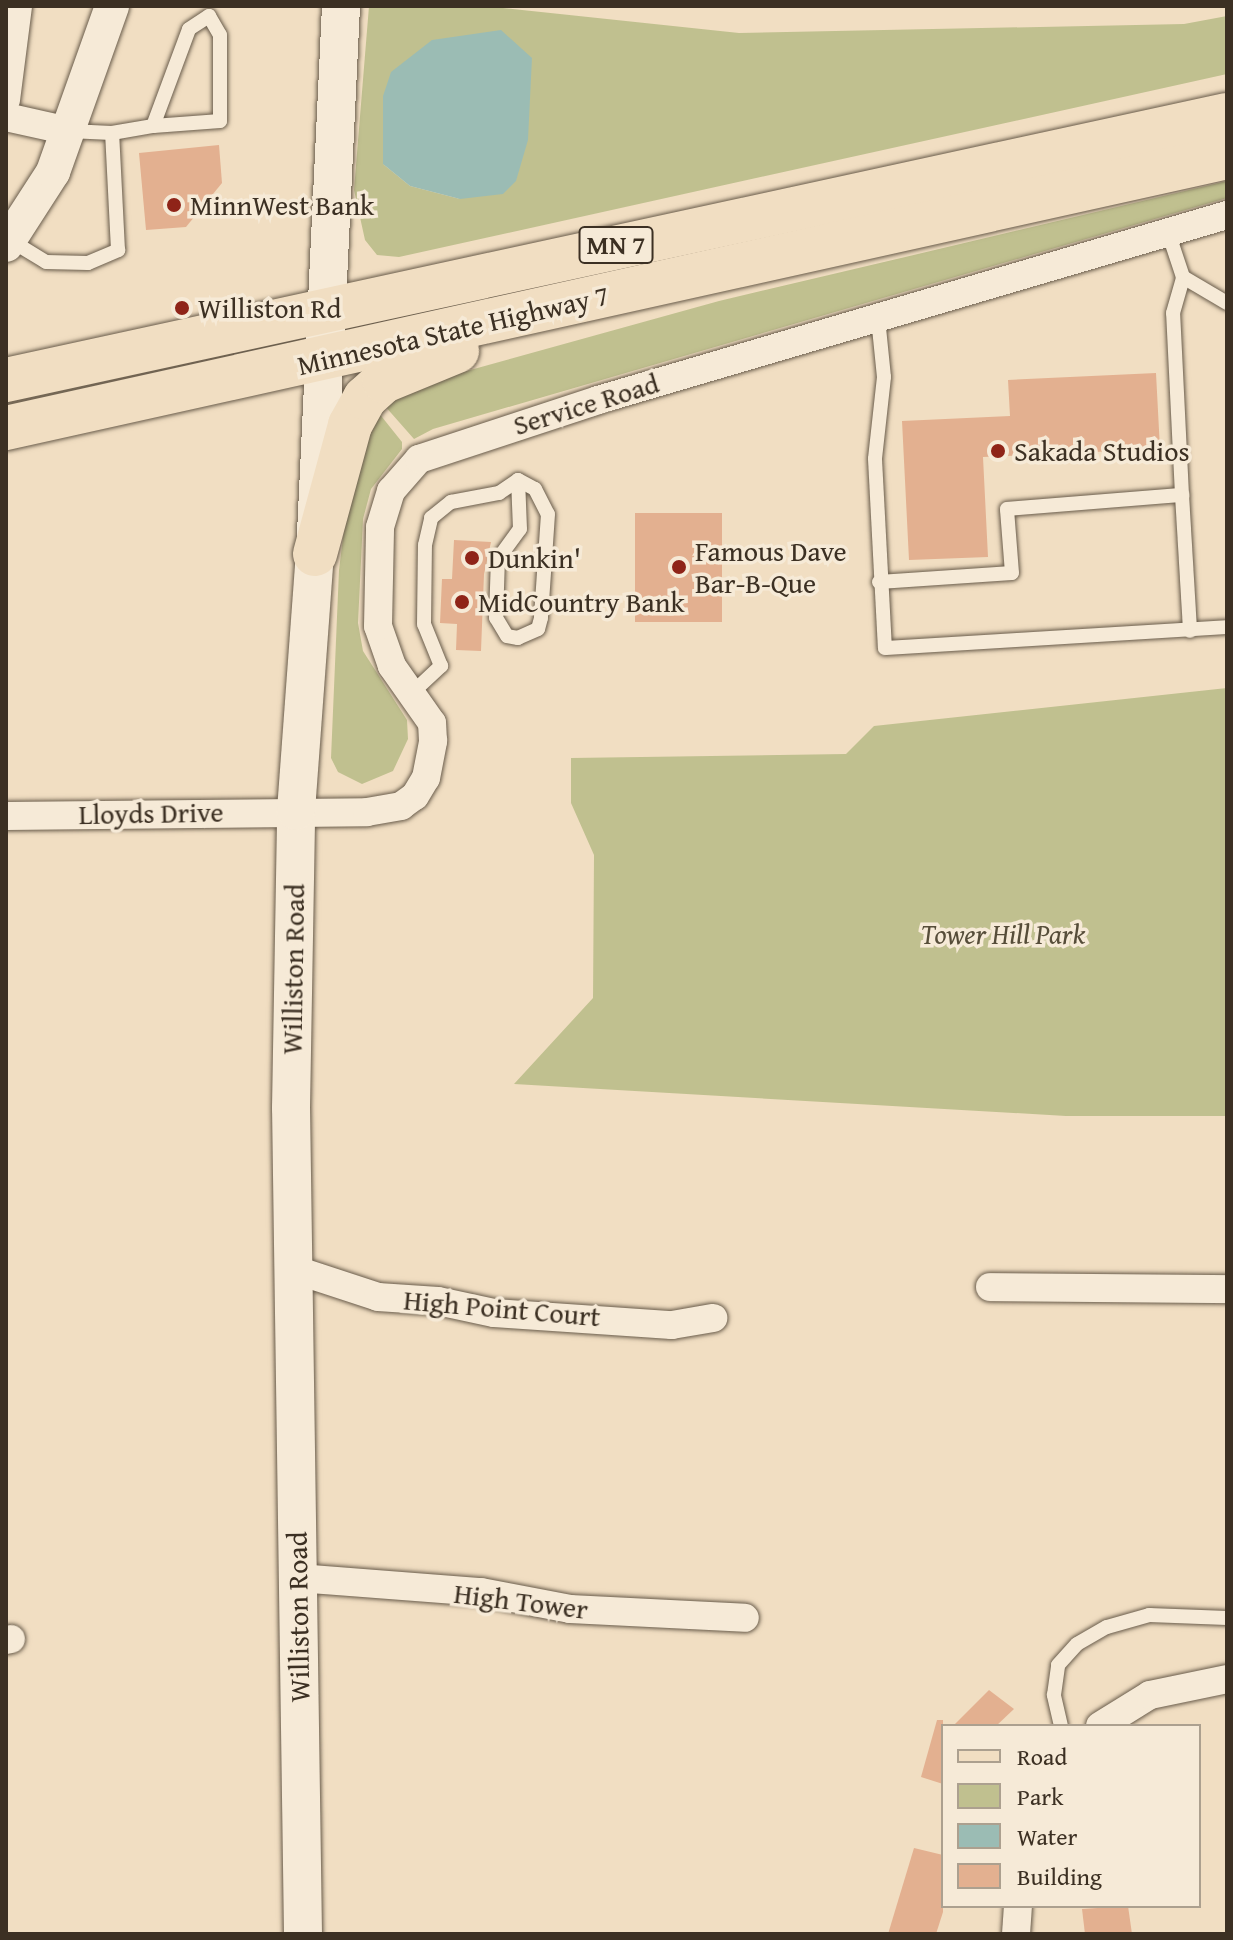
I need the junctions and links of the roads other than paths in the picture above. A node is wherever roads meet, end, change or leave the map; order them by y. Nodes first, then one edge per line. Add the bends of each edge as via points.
1 (18, 6) edge
2 (112, 6) edge
3 (341, 6) edge
4 (6, 100) edge
5 (1227, 115) edge
6 (6, 117) edge
7 (153, 126) junction
8 (69, 131) junction
9 (112, 133) junction
10 (1227, 157) edge
11 (1227, 215) edge
12 (1168, 232) junction
13 (8, 242) edge
14 (1183, 277) junction
15 (605, 296) junction
16 (1227, 303) edge
17 (327, 312) junction
18 (878, 318) junction
19 (323, 358) junction
20 (6, 380) edge
21 (6, 428) edge
22 (518, 480) junction
23 (1182, 495) junction
24 (315, 554) junction
25 (879, 582) junction
26 (1227, 627) edge
27 (1190, 631) junction
28 (412, 693) junction
29 (296, 811) junction
30 (6, 816) edge
31 (293, 1269) junction
32 (990, 1287) dead end
33 (1227, 1289) edge
34 (713, 1318) dead end
35 (298, 1578) junction
36 (745, 1618) dead end
37 (1227, 1618) edge
38 (1227, 1679) edge
39 (1061, 1724) edge
40 (1103, 1724) edge
41 (1018, 1908) edge
42 (303, 1934) edge
43 (1016, 1934) edge

1 - 4 street
2 - 8 street
3 - 17 main road, Williston Road
5 - 17 main road, Minnesota State Highway 7 / MN 7 via 885,185
6 - 8 street
7 - 7 lane via 189,29 209,16 220,35 220,121
7 - 9 lane
8 - 9 lane
8 - 13 street via 53,172
9 - 13 lane via 118,250 88,263 46,262
10 - 15 main road, Minnesota State Highway 7 / MN 7
11 - 12 street, Service Road
12 - 14 lane
12 - 18 street, Service Road
14 - 16 lane
14 - 23 lane via 1173,313
15 - 19 main road, Minnesota State Highway 7 / MN 7
15 - 24 main road via 410,369 365,398 350,425
17 - 19 main road, Williston Road
17 - 20 main road, Minnesota State Highway 7 / MN 7
18 - 25 lane via 884,377 875,459
18 - 28 street, Service Road via 517,424 419,459 400,478 383,511 379,555 378,626 392,666
19 - 21 main road, Minnesota State Highway 7 / MN 7
19 - 24 main road, Williston Road
22 - 22 lane via 535,489 548,514 541,618 538,629 518,638 507,636 496,618 498,559 520,529
22 - 28 lane via 499,493 451,502 431,518 424,624 441,666
23 - 25 lane via 1007,509 1012,573
23 - 27 lane
24 - 29 main road, Williston Road
25 - 27 lane via 883,641 885,648 896,651
26 - 27 lane
28 - 29 street, Service Road via 432,723 433,741 426,778 415,796 385,811
29 - 30 street, Lloyds Drive
29 - 31 main road, Williston Road
31 - 34 street, High Point Court via 378,1297 438,1301 494,1313 672,1325
31 - 35 main road, Williston Road
32 - 33 street
35 - 36 street, High Tower via 481,1592 570,1609
35 - 42 main road, Williston Road
37 - 39 lane via 1149,1615 1107,1627 1077,1644 1058,1665 1054,1695
38 - 40 street via 1150,1695
41 - 43 street

